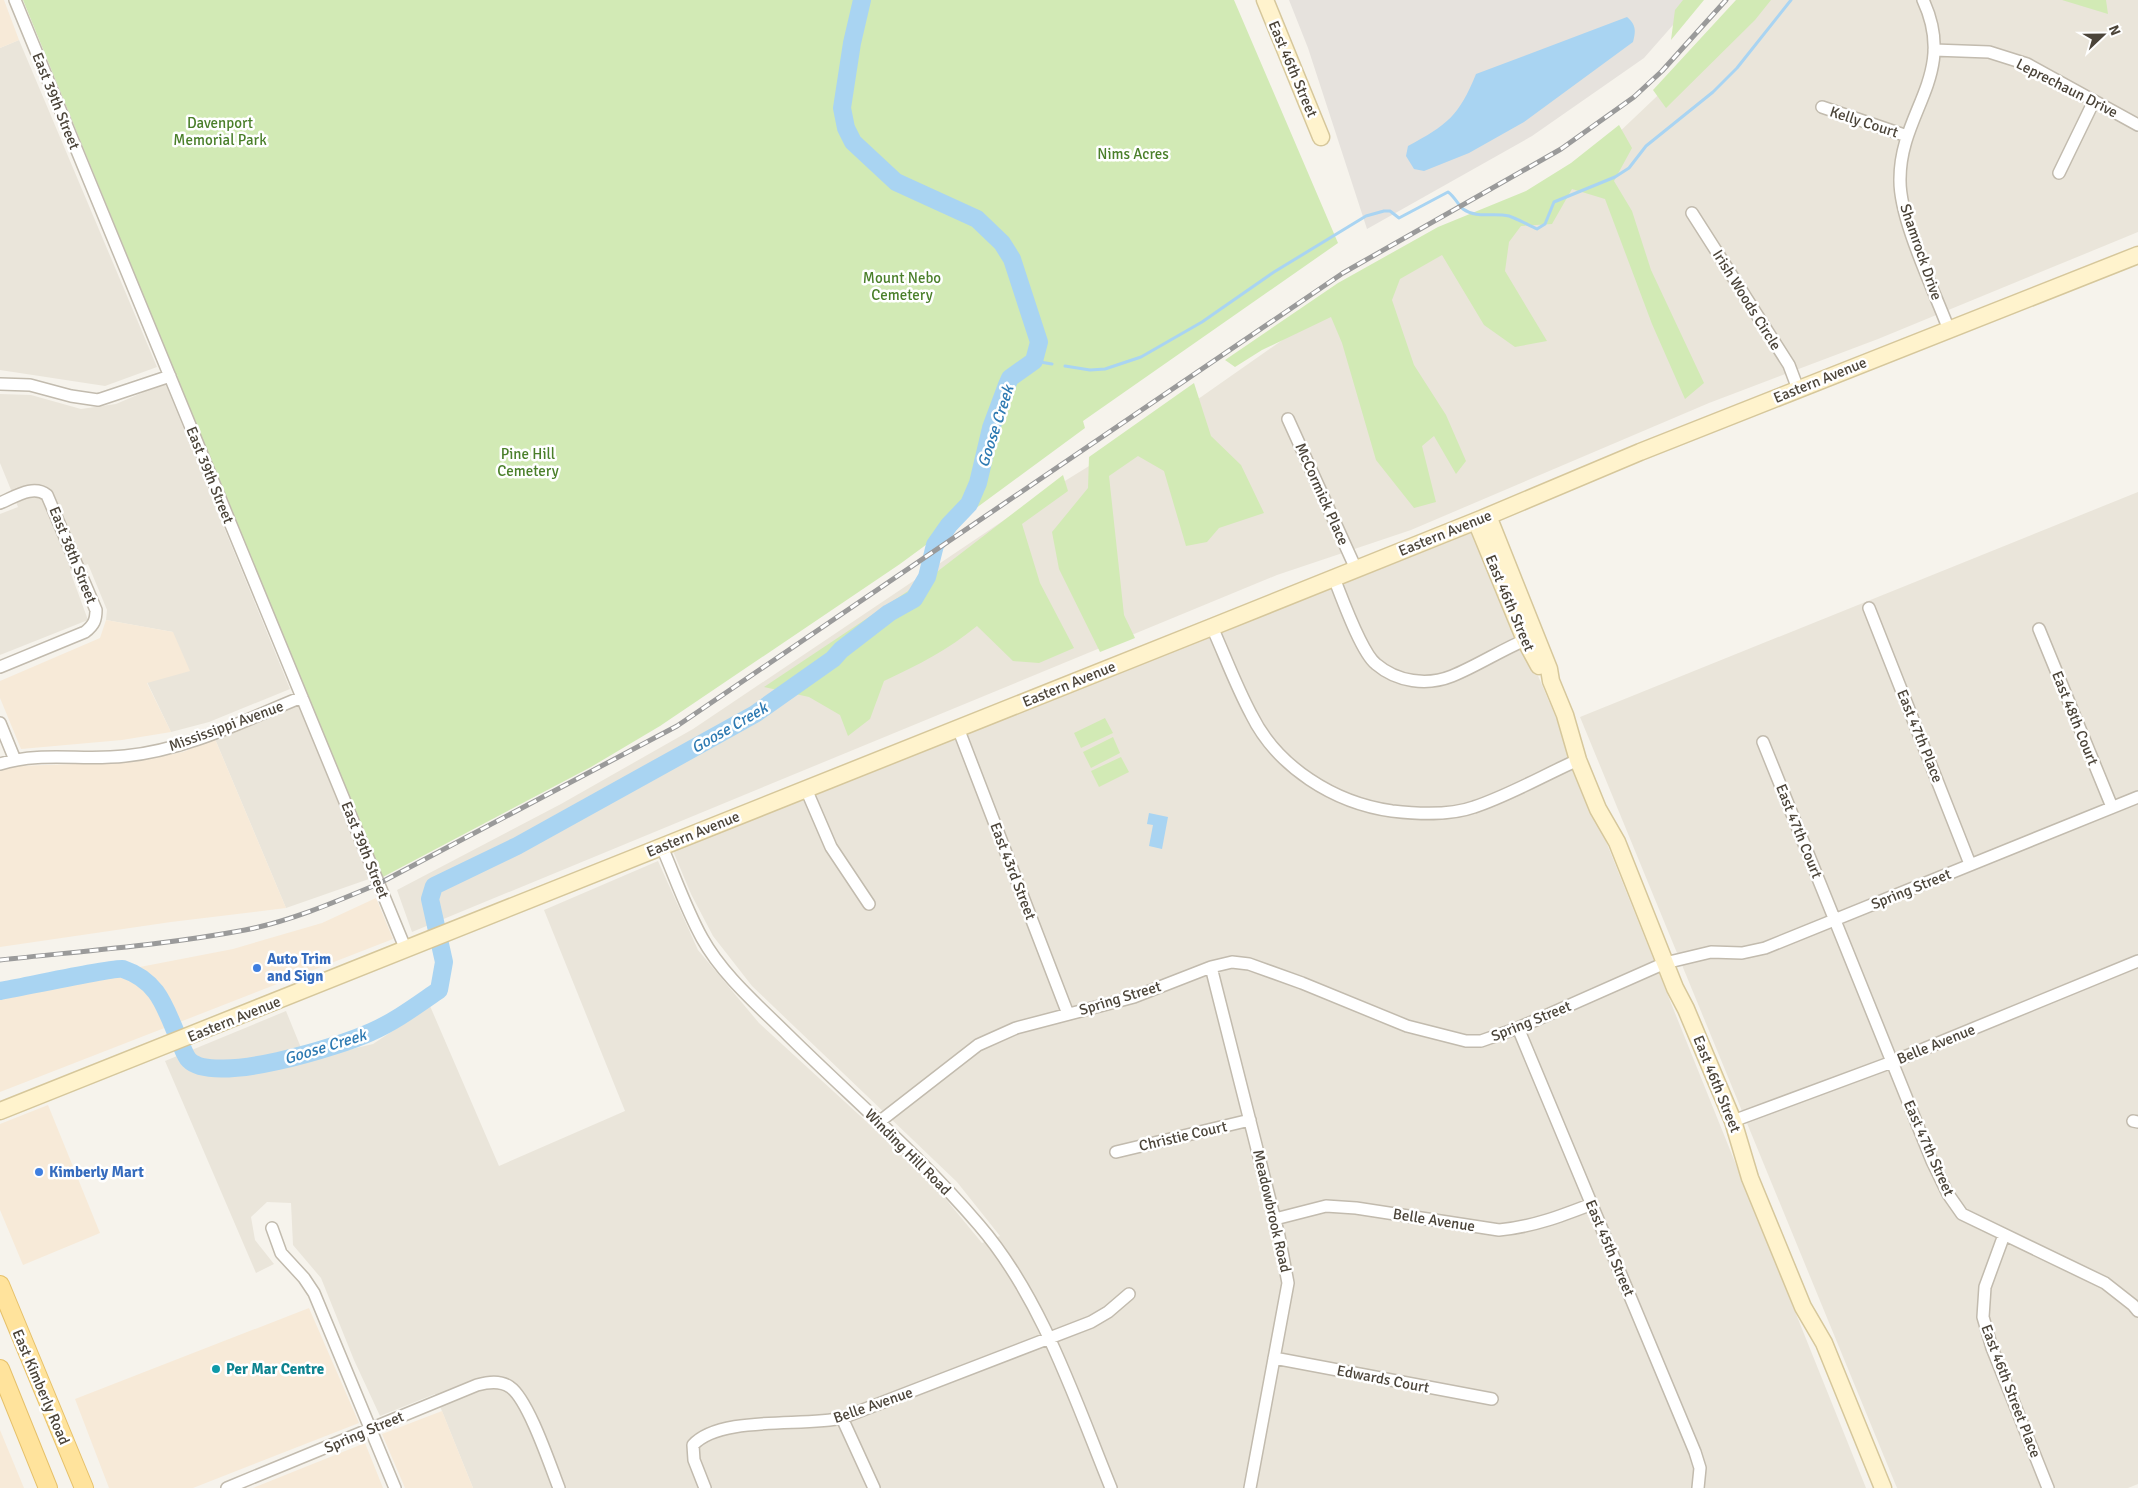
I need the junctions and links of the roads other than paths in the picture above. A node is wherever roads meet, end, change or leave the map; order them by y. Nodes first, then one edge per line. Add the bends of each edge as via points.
1 (15, 0) edge
2 (1265, 0) edge
3 (1923, 0) edge
4 (1934, 50) junction
5 (2094, 101) junction
6 (1822, 107) dead end
7 (2138, 125) edge
8 (1907, 136) junction
9 (1321, 137) dead end
10 (2059, 172) dead end
11 (1692, 213) dead end
12 (2138, 255) edge
13 (1949, 330) junction
14 (170, 376) junction
15 (0, 384) edge
16 (1798, 389) junction
17 (1288, 419) dead end
18 (0, 503) edge
19 (1482, 518) junction
20 (1356, 569) junction
21 (1334, 578) junction
22 (1869, 608) dead end
23 (1212, 627) junction
24 (2039, 629) dead end
25 (1530, 638) junction
26 (0, 667) edge
27 (302, 697) junction
28 (0, 723) edge
29 (958, 728) junction
30 (1763, 742) dead end
31 (15, 760) junction
32 (1578, 760) junction
33 (0, 764) edge
34 (806, 789) junction
35 (2138, 796) edge
36 (2112, 807) junction
37 (662, 847) junction
38 (1970, 864) junction
39 (869, 904) dead end
40 (1835, 920) junction
41 (406, 950) junction
42 (2138, 961) edge
43 (1665, 963) junction
44 (1211, 967) junction
45 (1068, 1014) junction
46 (1518, 1028) junction
47 (1892, 1062) junction
48 (0, 1112) edge
49 (1250, 1120) junction
50 (1733, 1121) junction
51 (879, 1122) junction
52 (1116, 1152) dead end
53 (1592, 1204) junction
54 (1275, 1219) junction
55 (272, 1228) dead end
56 (2004, 1235) junction
57 (0, 1285) edge
58 (1130, 1294) dead end
59 (2138, 1311) edge
60 (1049, 1340) junction
61 (1274, 1358) junction
62 (0, 1369) edge
63 (1492, 1398) dead end
64 (842, 1418) junction
65 (371, 1428) junction
66 (48, 1488) edge
67 (84, 1488) edge
68 (227, 1488) edge
69 (395, 1488) edge
70 (559, 1488) edge
71 (705, 1488) edge
72 (874, 1488) edge
73 (1111, 1488) edge
74 (1250, 1488) edge
75 (1698, 1488) edge
76 (1883, 1488) edge
77 (2048, 1488) edge

1 - 14 street, East 39th Street
2 - 9 main road, East 46th Street
3 - 4 street, Shamrock Drive
4 - 5 street, Leprechaun Drive via 1989,52 2027,64
4 - 8 street, Shamrock Drive via 1927,91
5 - 7 street, Leprechaun Drive
5 - 10 street
6 - 8 street, Kelly Court
8 - 13 street, Shamrock Drive via 1900,178 1902,203
11 - 16 street, Irish Woods Circle via 1789,365
12 - 13 main road, Eastern Avenue
13 - 16 main road, Eastern Avenue
14 - 15 street via 98,400 30,385
14 - 27 street, East 39th Street
16 - 19 main road, Eastern Avenue
17 - 20 street, McCormick Place
18 - 26 street, East 38th Street via 26,492 41,490 52,502 96,610 95,624 86,632
19 - 20 main road, Eastern Avenue
19 - 25 main road, East 46th Street
20 - 21 main road, Eastern Avenue
21 - 23 main road, Eastern Avenue
21 - 25 street via 1358,635 1375,664 1414,682 1451,677
22 - 38 street, East 47th Place
23 - 29 main road, Eastern Avenue
23 - 32 street via 1251,715 1274,748 1286,762 1320,786 1359,804 1401,812 1447,813 1474,808
24 - 36 street, East 48th Court
25 - 32 main road, East 46th Street via 1549,669
27 - 31 street, Mississippi Avenue via 191,742 166,748 126,756 48,755
27 - 41 street, East 39th Street
28 - 31 street
29 - 34 main road, Eastern Avenue
29 - 45 street, East 43rd Street
30 - 40 street, East 47th Court
31 - 33 street, Mississippi Avenue
32 - 43 main road, East 46th Street via 1598,808 1617,842
34 - 37 main road, Eastern Avenue
34 - 39 street via 830,847
35 - 36 street, Spring Street
36 - 38 street, Spring Street
37 - 41 main road, Eastern Avenue
37 - 51 street, Winding Hill Road via 702,939 723,968
38 - 40 street, Spring Street
40 - 43 street, Spring Street via 1754,952 1711,952
40 - 47 street, East 47th Street
41 - 48 main road, Eastern Avenue
42 - 47 street, Belle Avenue
43 - 46 street, Spring Street
43 - 50 main road, East 46th Street
44 - 45 street, Spring Street via 1134,997
44 - 46 street, Spring Street via 1232,962 1249,964 1407,1026 1466,1041 1481,1041
44 - 49 street, Meadowbrook Road
45 - 51 street, Spring Street via 1016,1028 978,1045
46 - 53 street, East 45th Street
47 - 50 street, Belle Avenue
47 - 56 street, East 47th Street via 1948,1194 1962,1214
49 - 52 street, Christie Court
49 - 54 street, Meadowbrook Road
50 - 76 main road, East 46th Street via 1750,1178 1803,1307 1824,1344
51 - 60 street, Winding Hill Road via 980,1226 1033,1306
53 - 54 street, Belle Avenue via 1548,1221 1499,1230 1334,1206
53 - 75 street, East 45th Street via 1700,1468
54 - 61 street, Meadowbrook Road via 1288,1282
55 - 65 street via 281,1253 314,1293
56 - 59 street, East 47th Street via 2106,1284
56 - 77 street, East 46th Street Place via 1985,1287 1983,1317 1992,1348
57 - 67 main road, East Kimberly Road
58 - 60 street, Belle Avenue via 1097,1319
60 - 64 street, Belle Avenue
60 - 73 street, Winding Hill Road
61 - 63 street, Edwards Court
61 - 74 street, Meadowbrook Road
62 - 66 main road, East Kimberly Road
64 - 71 street, Belle Avenue via 742,1426 709,1435 694,1446 694,1460
64 - 72 street
65 - 68 street, Spring Street
65 - 69 street
65 - 70 street, Spring Street via 477,1386 501,1383 522,1398

